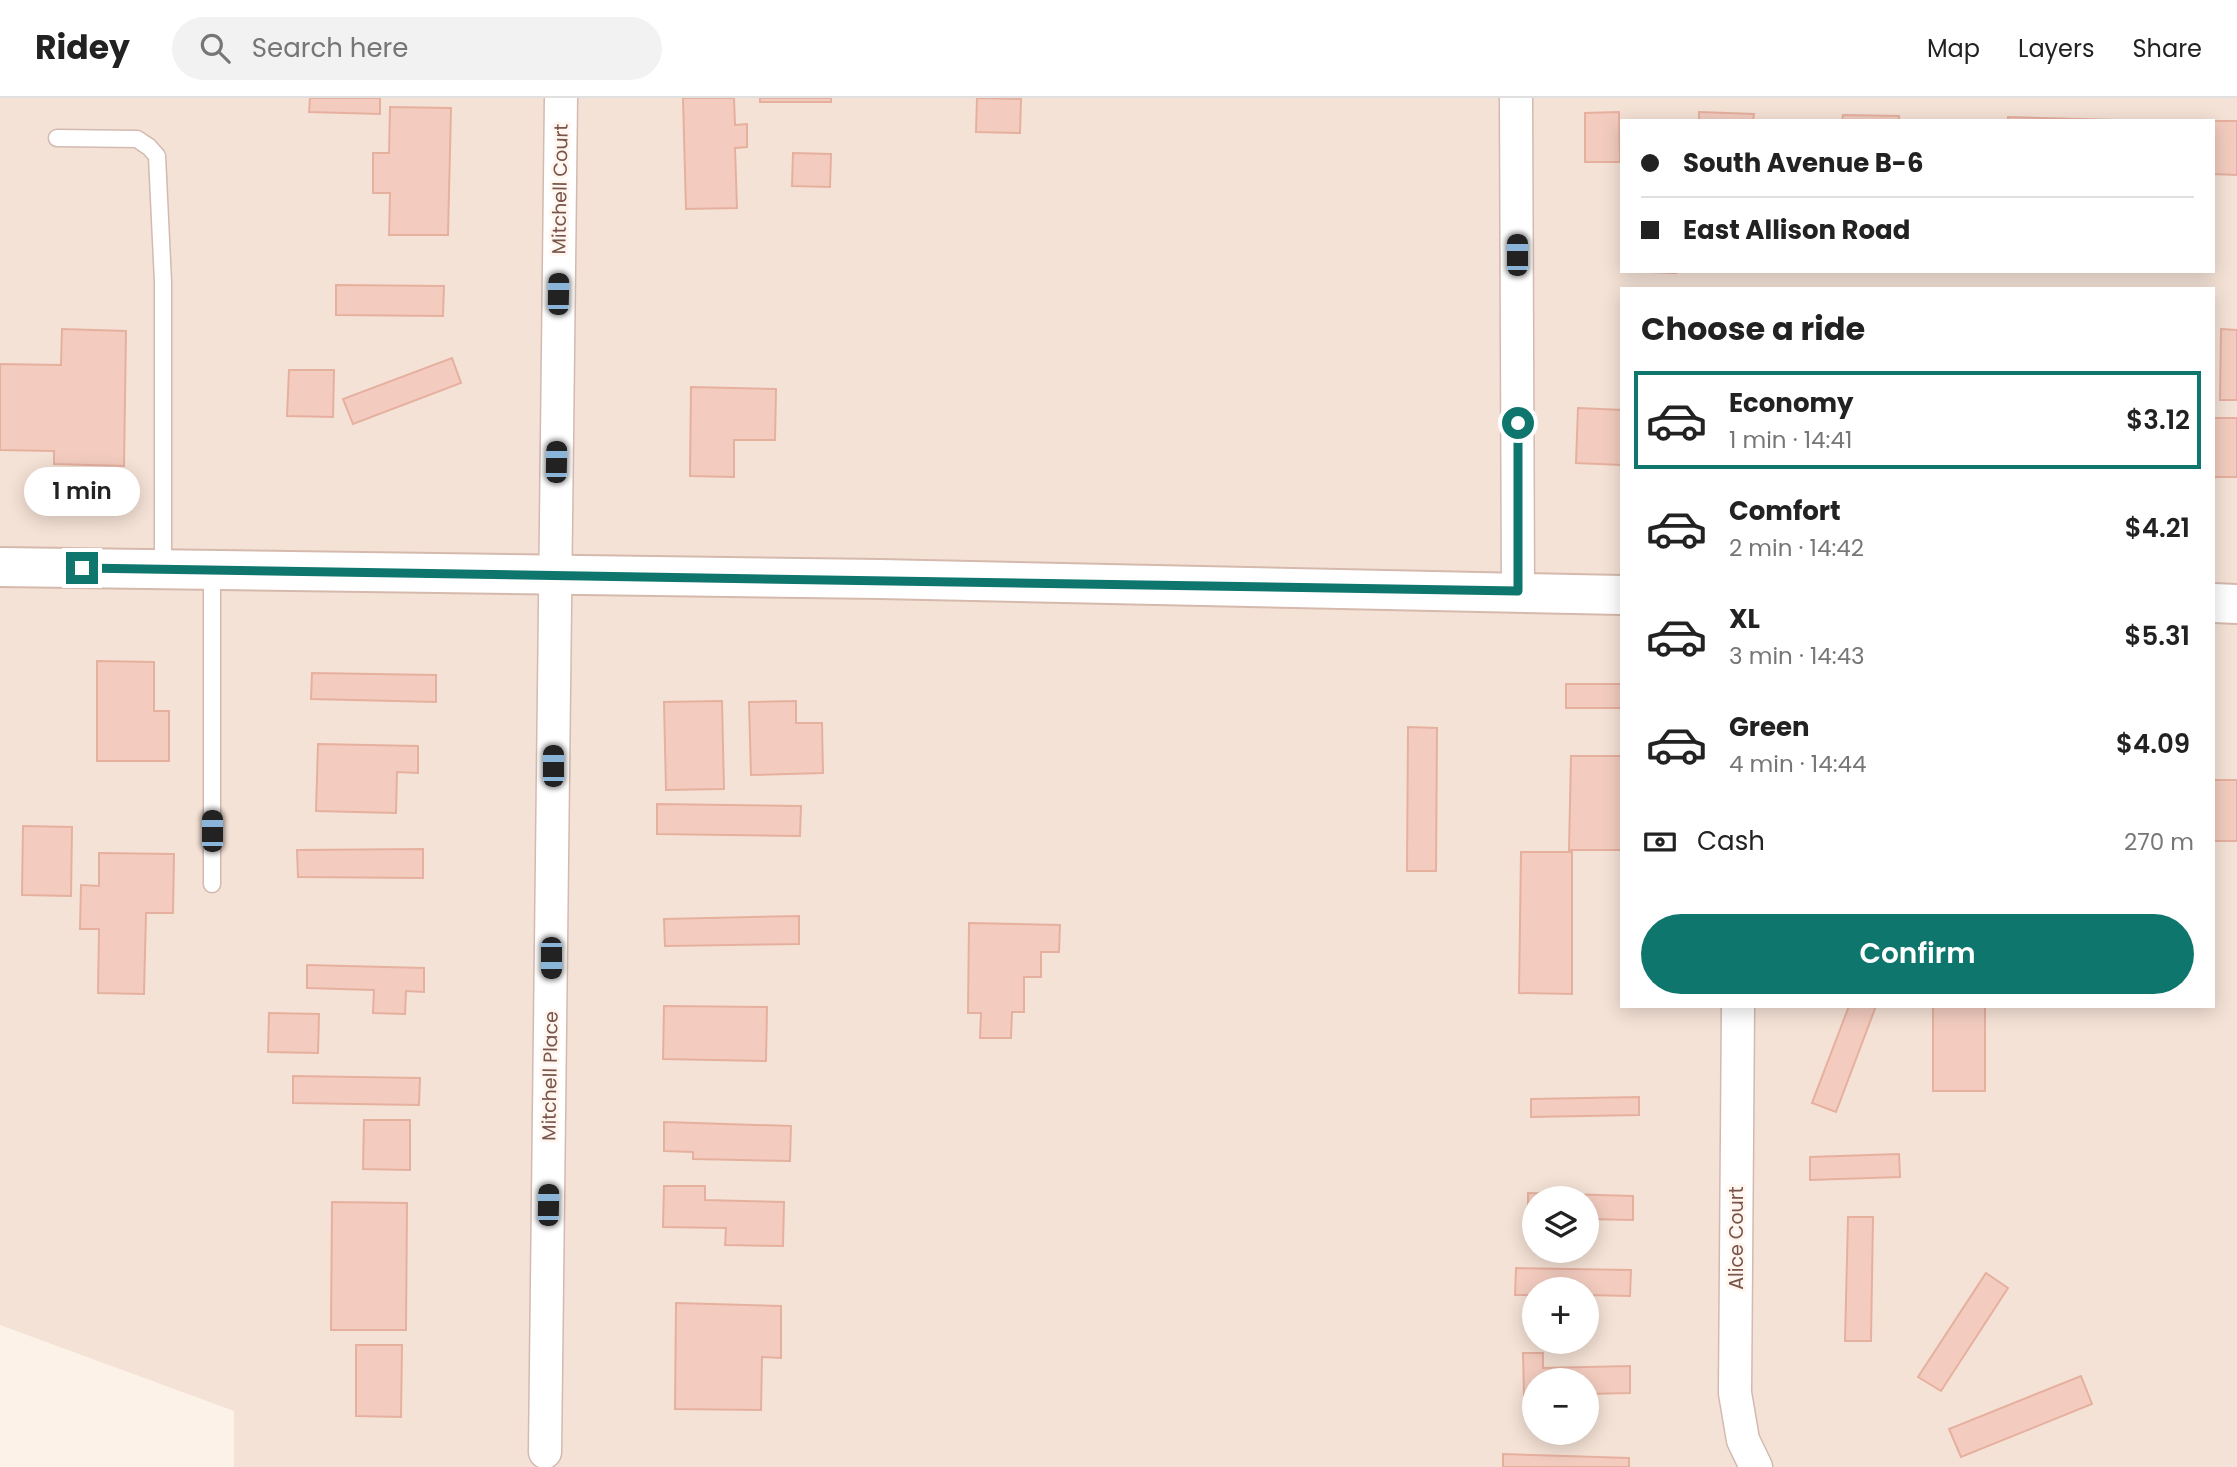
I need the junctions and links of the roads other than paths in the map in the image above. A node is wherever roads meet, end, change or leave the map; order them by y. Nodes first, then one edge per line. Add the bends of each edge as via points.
1 (561, 98) edge
2 (1516, 98) edge
3 (57, 138) dead end
4 (0, 567) edge
5 (163, 569) junction
6 (212, 570) junction
7 (555, 574) junction
8 (1518, 591) junction
9 (1620, 595) edge
10 (2215, 603) edge
11 (2237, 604) edge
12 (212, 884) dead end
13 (1738, 1008) edge
14 (545, 1452) dead end
15 (1756, 1467) edge

1 - 7 street, Mitchell Court
2 - 8 street
3 - 5 lane via 137,139 157,156 163,282
4 - 5 street
5 - 6 street
6 - 7 street
6 - 12 lane
7 - 8 street
7 - 14 street, Mitchell Place
8 - 9 street
10 - 11 street
13 - 15 street, Alice Court via 1735,1393 1743,1440

